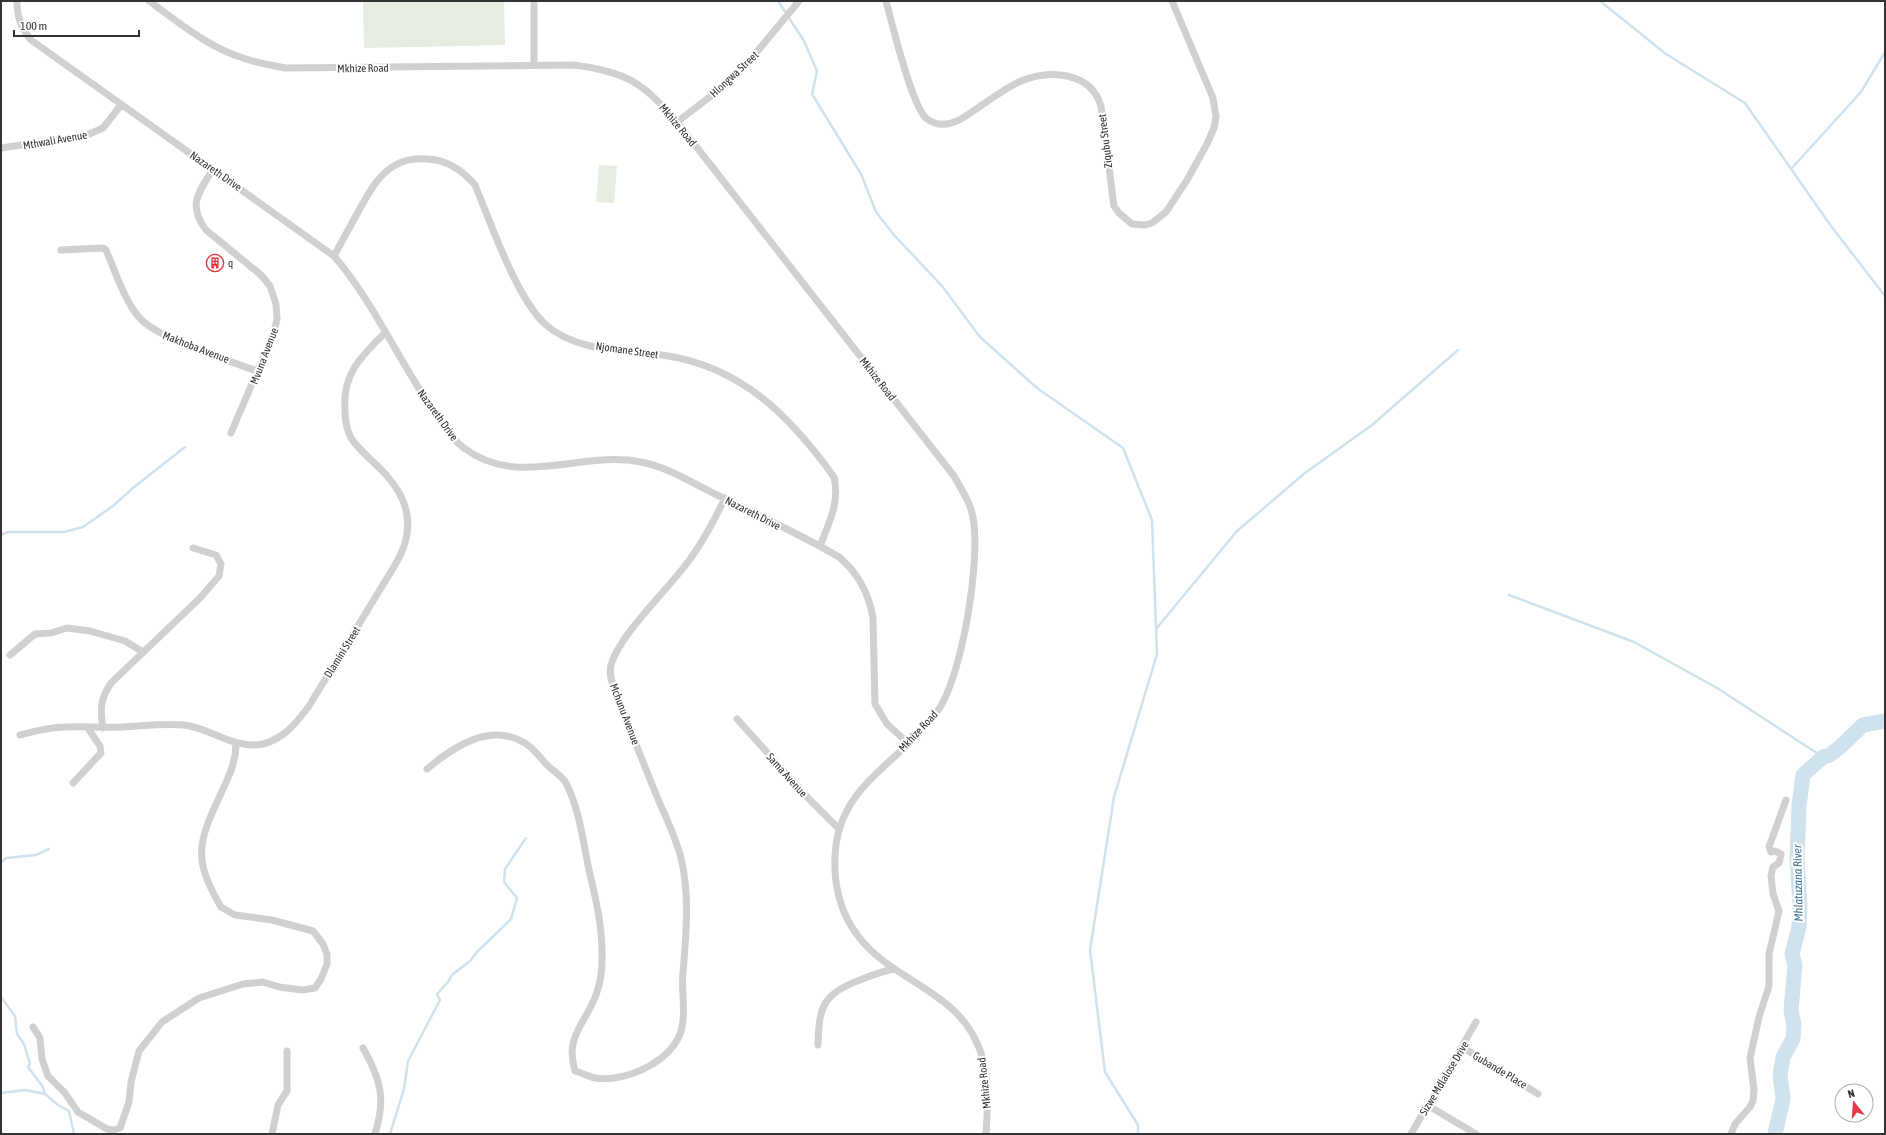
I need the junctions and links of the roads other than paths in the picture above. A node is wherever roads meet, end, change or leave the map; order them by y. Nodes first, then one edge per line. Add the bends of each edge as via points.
1 (17, 1) edge
2 (149, 1) edge
3 (534, 1) edge
4 (799, 1) edge
5 (886, 1) edge
6 (1172, 1) edge
7 (534, 65) junction
8 (121, 105) junction
9 (677, 122) junction
10 (1, 148) edge
11 (212, 169) junction
12 (61, 250) dead end
13 (334, 256) junction
14 (385, 334) junction
15 (259, 372) junction
16 (231, 433) dead end
17 (725, 498) junction
18 (820, 546) junction
19 (193, 548) dead end
20 (142, 652) junction
21 (10, 655) dead end
22 (737, 719) dead end
23 (87, 727) junction
24 (103, 728) junction
25 (20, 735) dead end
26 (236, 743) junction
27 (908, 743) junction
28 (427, 769) dead end
29 (73, 783) dead end
30 (1786, 800) dead end
31 (838, 828) junction
32 (895, 969) junction
33 (1476, 1022) dead end
34 (33, 1027) dead end
35 (818, 1045) dead end
36 (1462, 1047) junction
37 (363, 1048) dead end
38 (287, 1051) dead end
39 (1538, 1094) dead end
40 (1427, 1105) junction
41 (272, 1134) edge
42 (375, 1134) edge
43 (986, 1134) edge
44 (1411, 1134) edge
45 (1476, 1134) edge
46 (1731, 1134) edge

1 - 8 street, Nazareth Drive via 18,18 31,40
2 - 7 street, Mkhize Road via 221,50 285,68
3 - 7 street
4 - 9 street, Hlongwa Street via 742,70
5 - 6 street, Ziqubu Street via 912,93 922,114 936,123 952,123 962,119 1012,86 1039,77 1067,77 1084,81 1096,91 1101,106 1114,206 1125,219 1139,226 1152,223 1166,212 1188,180 1214,128 1216,109 1213,98
7 - 9 street, Mkhize Road via 602,68 624,75 660,103
8 - 10 street, Mthwali Avenue via 103,128 86,135
8 - 11 street, Nazareth Drive
9 - 27 street, Mkhize Road via 935,450 954,476 973,515 975,559 957,666 942,705
11 - 13 street, Nazareth Drive
11 - 15 street, Mvuna Avenue via 196,199 196,214 199,221 206,230 261,275 270,286 276,304 274,332
12 - 15 street, Makhoba Avenue via 99,247 106,250 134,310 145,324 163,335
13 - 14 street, Nazareth Drive via 350,274
13 - 18 street, Njomane Street via 372,186 388,169 398,163 419,158 434,159 456,168 474,185 518,287 546,325 558,333 591,346 701,363 750,387 784,415 834,477 837,489 836,503
14 - 17 street, Nazareth Drive via 445,428 462,447 483,460 515,468 556,467 610,459 636,461 658,466
14 - 26 street, Dlamini Street via 367,351 350,374 345,386 345,417 351,438 393,483 405,506 409,528 404,551 298,721 283,736 270,742
15 - 16 street, Mvuna Avenue
17 - 18 street, Nazareth Drive
17 - 28 street, Mchunu Avenue via 702,542 627,636 617,650 610,667 617,698 680,856 686,892 681,987 683,1022 681,1034 672,1050 648,1067 630,1074 595,1078 575,1071 571,1050 597,993 602,941 599,908 576,808 566,783 526,743 502,735 480,737 465,743
18 - 27 street, Nazareth Drive via 851,568 863,585 873,618 875,704 887,724
19 - 20 street via 216,555 222,564 219,576 200,598
20 - 21 street via 125,641 90,631 67,628 36,634
20 - 24 street via 122,670 104,694 100,710
22 - 31 street, Sama Avenue
23 - 24 street, Dlamini Street
23 - 25 street, Dlamini Street via 55,728
23 - 29 street via 100,746 101,753
24 - 26 street, Dlamini Street via 184,725
26 - 34 street via 232,770 202,839 200,851 204,874 225,910 235,915 272,920 313,931 318,936 327,954 327,964 315,988 302,990 263,982 243,984 199,998 162,1022 139,1051 123,1122 120,1128 114,1130 98,1125 78,1112 65,1093 48,1076 42,1059 40,1038
27 - 31 street, Mkhize Road via 861,788
30 - 46 street via 1769,847 1771,852 1781,854 1771,876 1779,911 1769,954 1769,986 1750,1053 1753,1101 1735,1124
31 - 32 street, Mkhize Road via 835,856 840,903 850,924 865,945
32 - 35 street via 843,986 828,997 820,1017
32 - 43 street, Mkhize Road via 952,1008 977,1042 983,1056 987,1084
33 - 36 street, Sizwe Mdlalose Drive
36 - 39 street, Gubande Place
36 - 40 street, Sizwe Mdlalose Drive
37 - 42 street via 373,1065 382,1100
38 - 41 street via 287,1091 278,1105
40 - 44 street, Sizwe Mdlalose Drive
40 - 45 street

